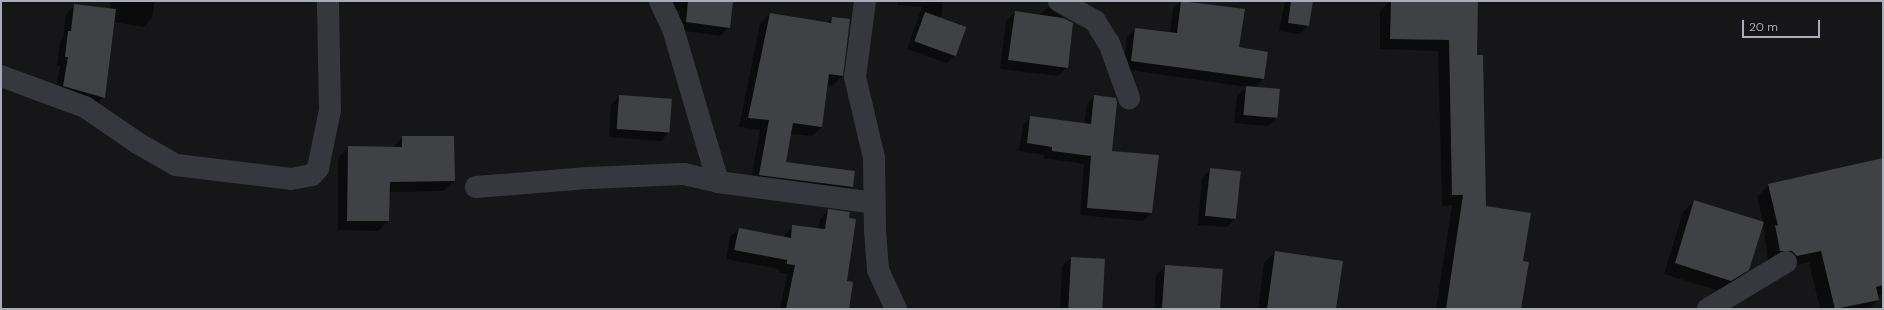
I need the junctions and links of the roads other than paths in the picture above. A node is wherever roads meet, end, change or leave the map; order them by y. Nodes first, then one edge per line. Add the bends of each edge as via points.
1 (328, 1) edge
2 (660, 1) edge
3 (865, 1) edge
4 (1059, 1) edge
5 (1, 76) edge
6 (1128, 98) dead end
7 (718, 182) junction
8 (476, 187) dead end
9 (876, 203) junction
10 (1786, 262) dead end
11 (896, 309) edge
12 (1708, 309) edge

1 - 5 street via 330,110 318,168 312,176 291,179 176,165 139,144 86,107
2 - 7 street via 674,29
3 - 9 street via 855,76 874,158
4 - 6 street via 1095,21 1109,43
7 - 8 street via 684,174
7 - 9 street
9 - 11 street via 878,270
10 - 12 street

